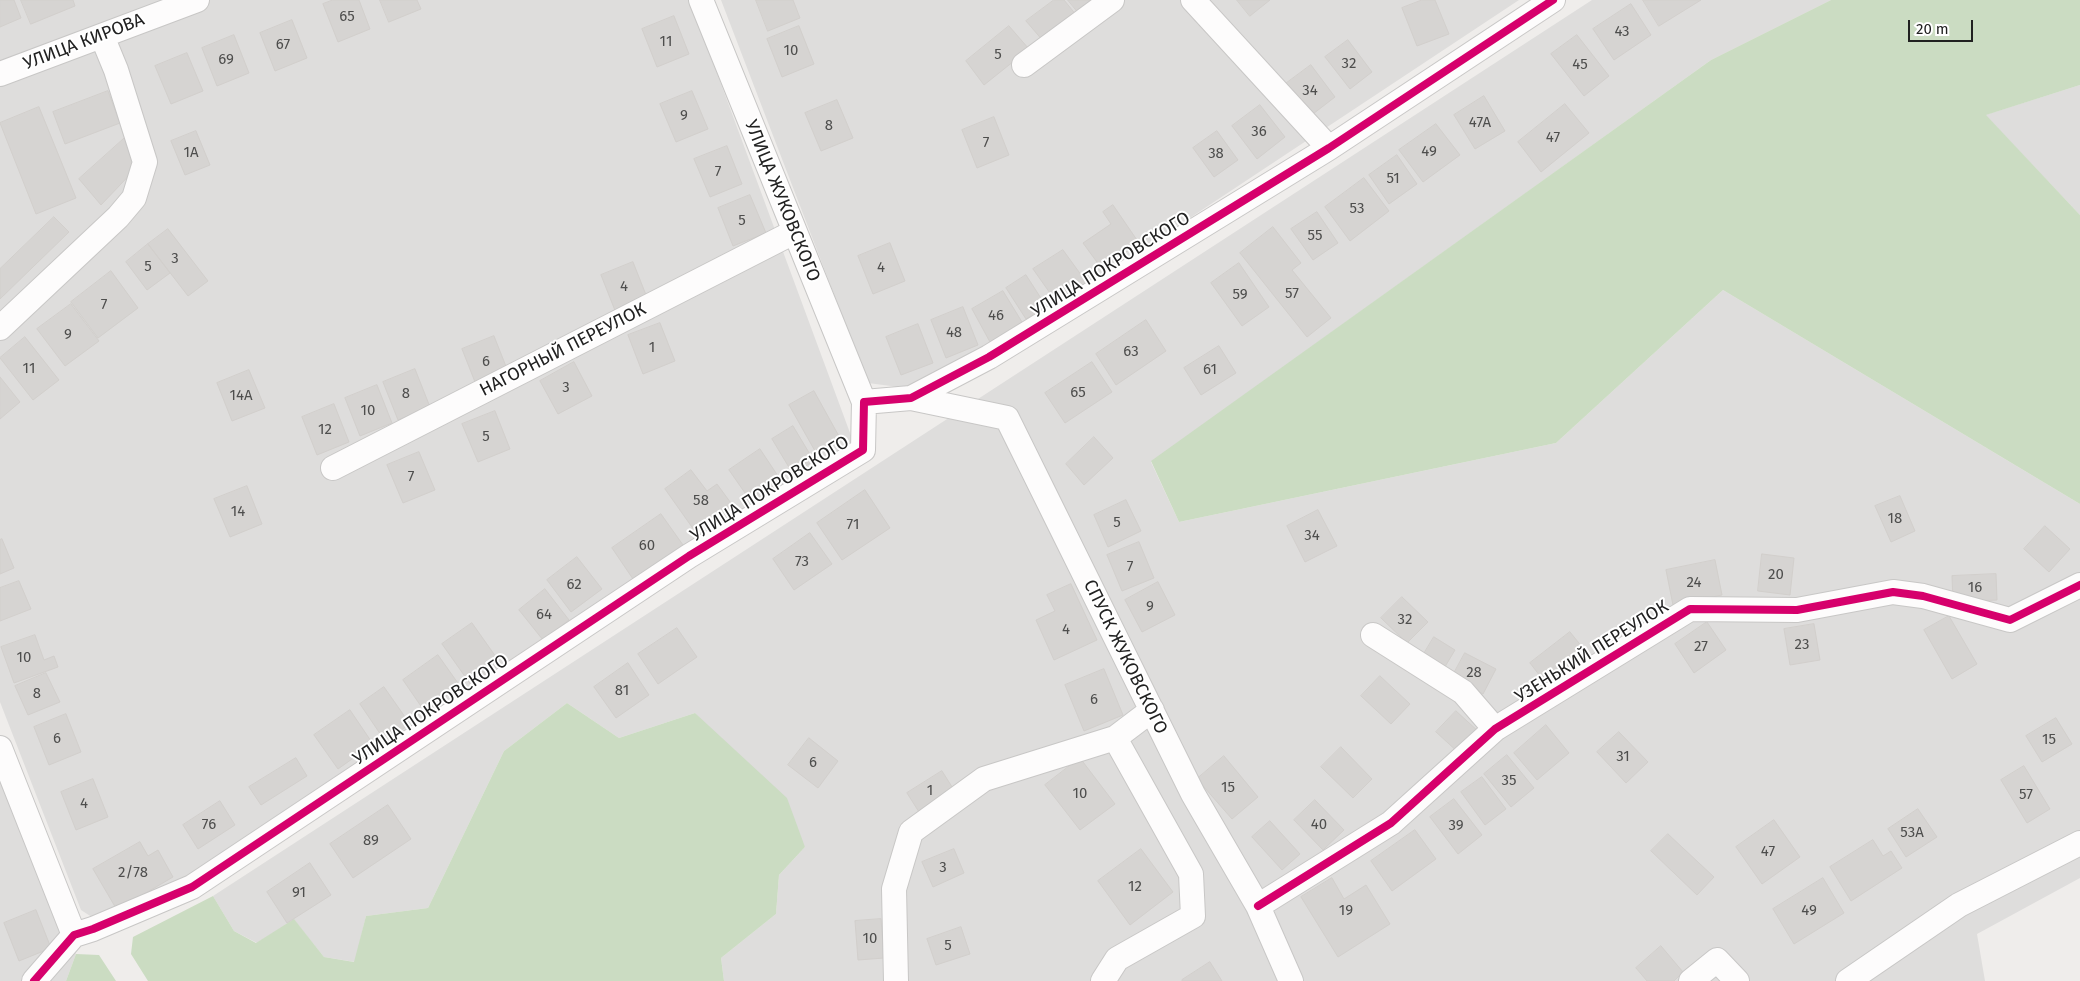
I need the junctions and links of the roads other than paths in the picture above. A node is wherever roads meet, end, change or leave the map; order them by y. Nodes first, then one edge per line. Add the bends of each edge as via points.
1 (197, 0) edge
2 (701, 0) edge
3 (1112, 0) edge
4 (1193, 0) edge
5 (1553, 0) edge
6 (102, 36) junction
7 (1024, 65) dead end
8 (0, 74) edge
9 (1329, 148) junction
10 (794, 232) junction
11 (0, 328) edge
12 (911, 398) junction
13 (864, 402) junction
14 (333, 468) dead end
15 (2080, 585) edge
16 (1373, 635) dead end
17 (1152, 710) junction
18 (1495, 729) junction
19 (1115, 738) junction
20 (0, 748) edge
21 (2080, 843) edge
22 (1258, 906) junction
23 (74, 935) junction
24 (34, 981) edge
25 (896, 981) edge
26 (1103, 981) edge
27 (1291, 981) edge
28 (1691, 981) edge
29 (1737, 981) edge
30 (1848, 981) edge

1 - 6 street, УЛИЦА КИРОВА
2 - 10 street, УЛИЦА ЖУКОВСКОГО
3 - 7 street
4 - 9 street
5 - 9 street, УЛИЦА ПОКРОВСКОГО
6 - 8 street, УЛИЦА КИРОВА
6 - 11 street via 145,162 134,198
9 - 12 street, УЛИЦА ПОКРОВСКОГО via 990,357
10 - 13 street, УЛИЦА ЖУКОВСКОГО
10 - 14 street, НАГОРНЫЙ ПЕРЕУЛОК
12 - 13 street, УЛИЦА ПОКРОВСКОГО
12 - 17 street, СПУСК ЖУКОВСКОГО via 1007,418
13 - 23 street, УЛИЦА ПОКРОВСКОГО via 863,450 690,556 192,887
15 - 18 street, УЗЕНЬКИЙ ПЕРЕУЛОК via 2010,620 1924,596 1893,592 1797,610 1690,609
16 - 18 street via 1463,692
17 - 19 street
17 - 22 street, СПУСК ЖУКОВСКОГО via 1194,794
18 - 22 street, УЗЕНЬКИЙ ПЕРЕУЛОК via 1390,823
19 - 25 street via 984,779 911,832 894,889
19 - 26 street via 1190,874 1193,916 1117,959
20 - 23 street
21 - 30 street via 1959,905
22 - 27 street, СПУСК ЖУКОВСКОГО
23 - 24 street
28 - 29 street via 1717,960

